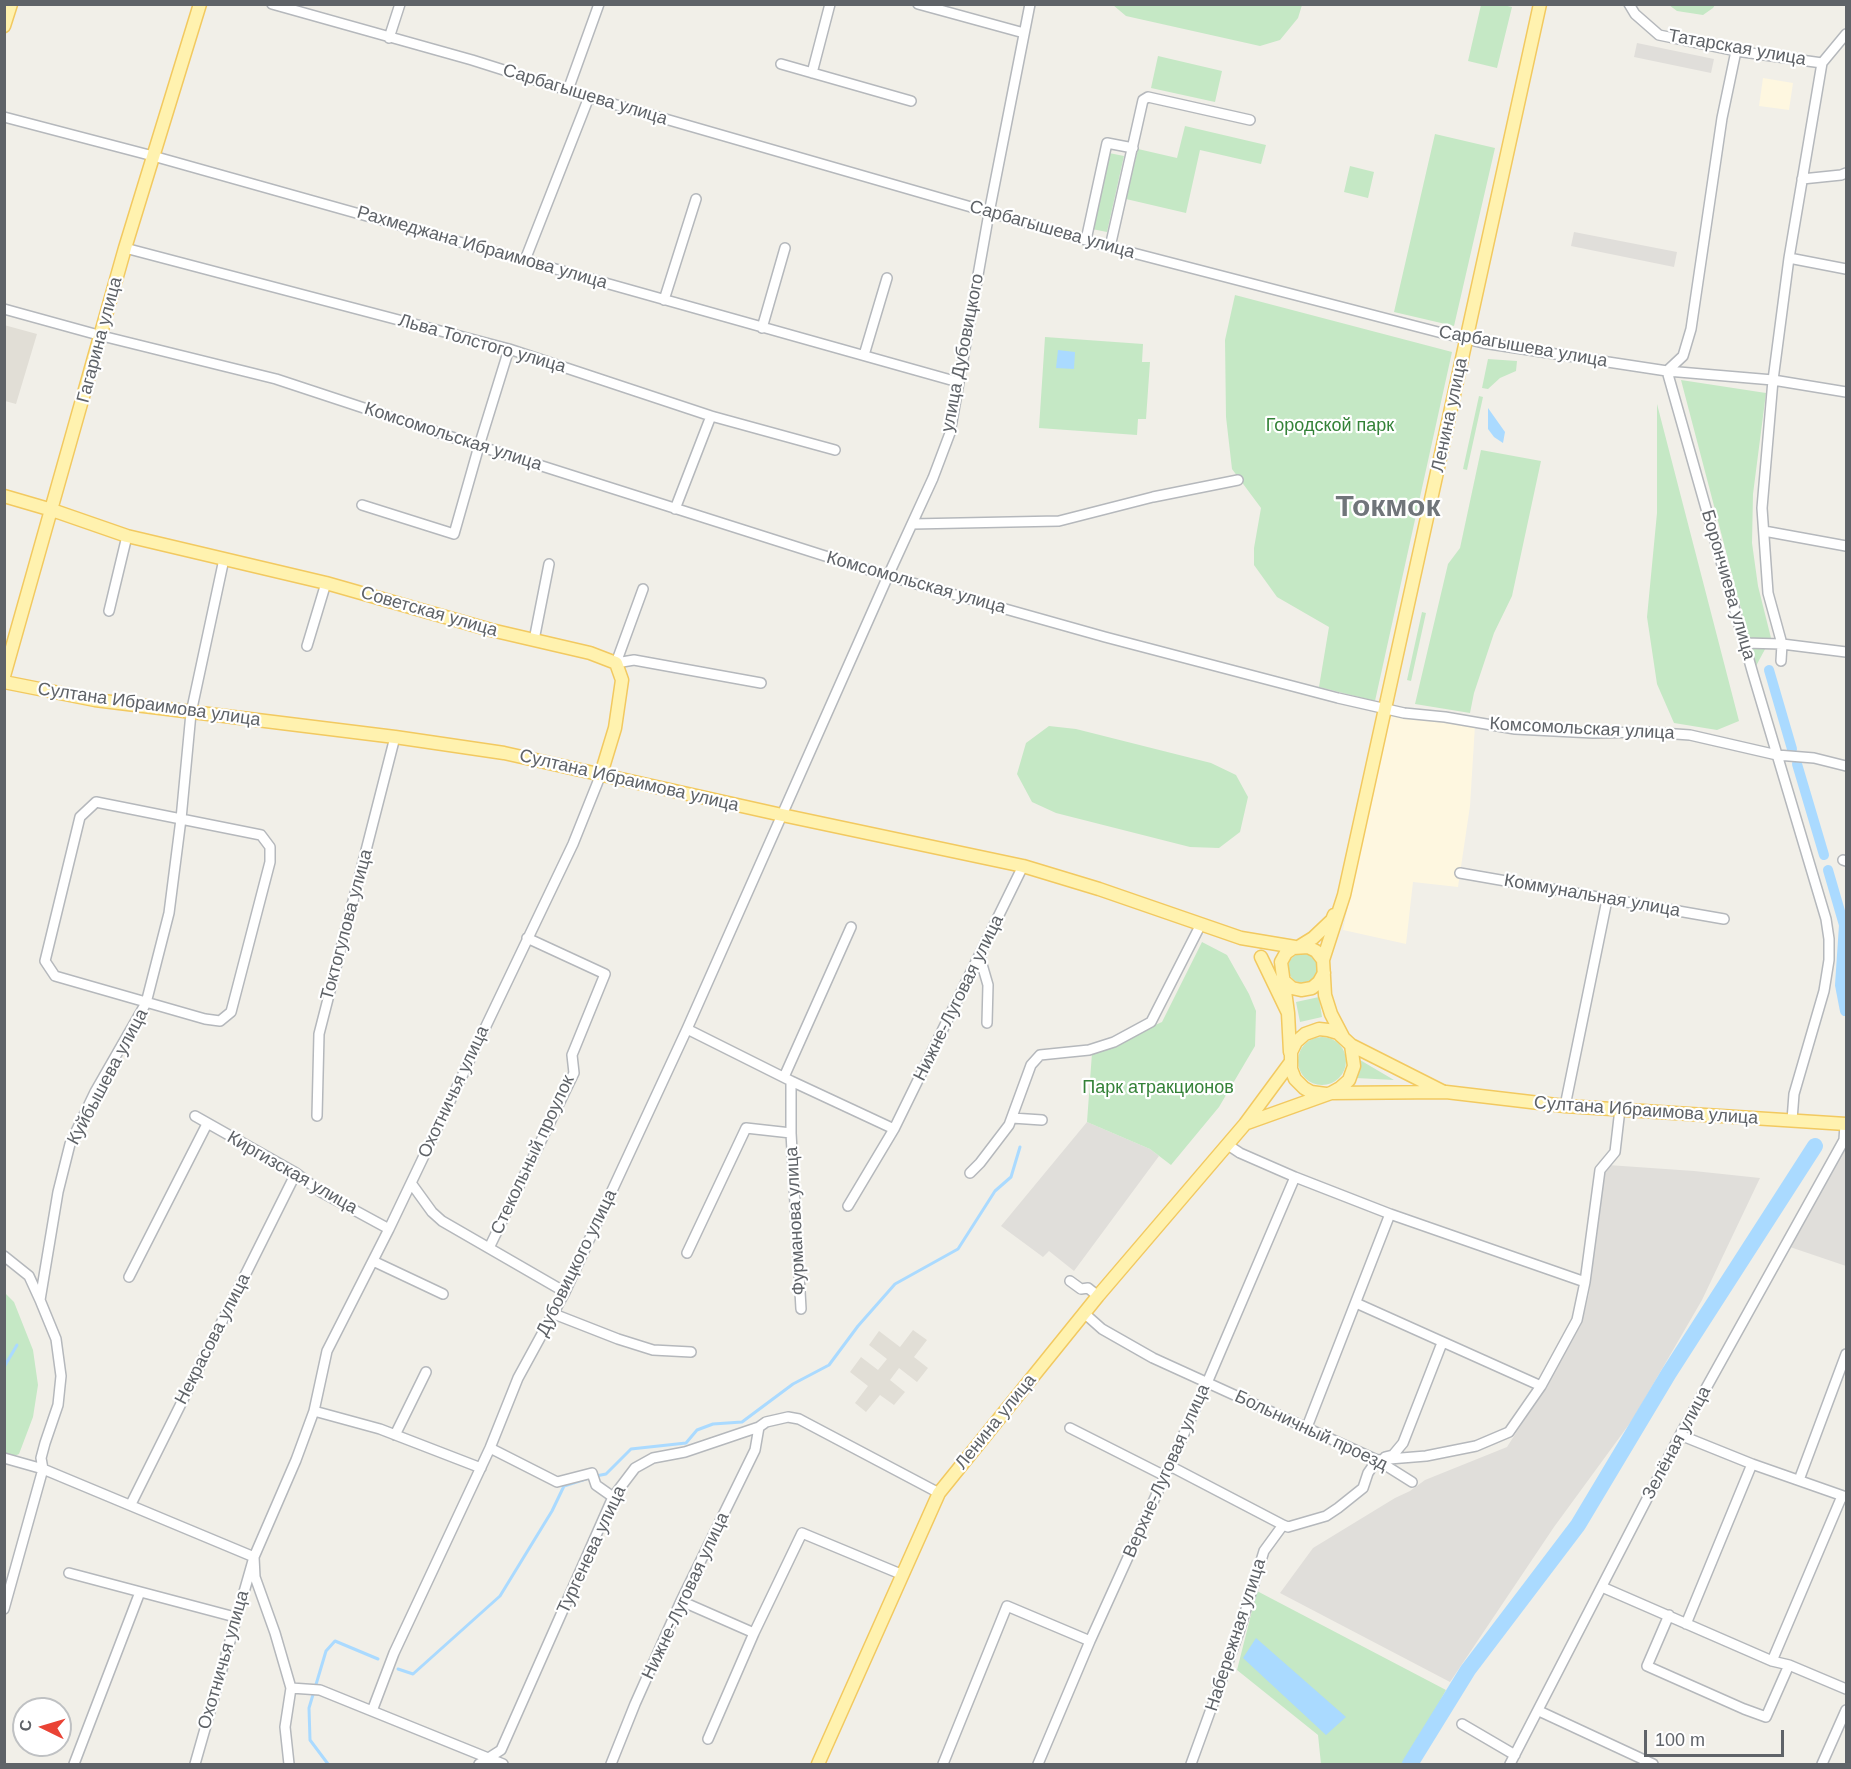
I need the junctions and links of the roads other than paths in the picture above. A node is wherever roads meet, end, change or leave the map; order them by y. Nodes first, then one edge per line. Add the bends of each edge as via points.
1 (10, 4) edge
2 (200, 4) edge
3 (272, 4) edge
4 (400, 4) edge
5 (599, 4) edge
6 (831, 4) edge
7 (918, 4) edge
8 (1030, 4) edge
9 (1540, 4) edge
10 (1629, 4) edge
11 (4, 26) edge
12 (1024, 33) junction
13 (1846, 34) edge
14 (389, 38) junction
15 (1736, 51) junction
16 (1822, 63) junction
17 (781, 64) dead end
18 (812, 74) junction
19 (568, 90) junction
20 (589, 97) junction
21 (911, 101) dead end
22 (4, 117) edge
23 (1250, 120) dead end
24 (1133, 148) junction
25 (153, 156) junction
26 (1846, 173) edge
27 (1802, 179) junction
28 (696, 199) dead end
29 (989, 213) junction
30 (1086, 240) junction
31 (1110, 247) junction
32 (125, 248) junction
33 (785, 248) dead end
34 (1789, 258) junction
35 (525, 260) junction
36 (1846, 269) edge
37 (887, 278) dead end
38 (664, 300) junction
39 (4, 309) edge
40 (762, 328) junction
41 (102, 336) junction
42 (1466, 339) junction
43 (509, 349) junction
44 (864, 355) junction
45 (1666, 371) junction
46 (1773, 380) junction
47 (958, 382) junction
48 (1846, 392) edge
49 (711, 416) junction
50 (478, 446) junction
51 (835, 450) dead end
52 (1238, 480) dead end
53 (4, 496) edge
54 (362, 505) dead end
55 (675, 509) junction
56 (52, 510) junction
57 (912, 524) junction
58 (1764, 531) junction
59 (127, 536) junction
60 (1846, 546) edge
61 (225, 560) junction
62 (549, 564) dead end
63 (888, 576) junction
64 (326, 583) junction
65 (643, 589) dead end
66 (109, 611) dead end
67 (534, 640) junction
68 (1744, 643) junction
69 (1782, 644) junction
70 (307, 646) dead end
71 (1846, 652) edge
72 (1781, 661) dead end
73 (616, 663) junction
74 (4, 676) edge
75 (4, 682) edge
76 (761, 683) dead end
77 (1385, 708) junction
78 (191, 713) junction
79 (395, 737) junction
80 (1777, 755) junction
81 (1846, 766) edge
82 (602, 774) junction
83 (782, 815) junction
84 (181, 819) junction
85 (1023, 866) junction
86 (1460, 873) dead end
87 (1344, 895) junction
88 (1607, 900) junction
89 (1724, 919) dead end
90 (1201, 924) junction
91 (851, 927) dead end
92 (527, 938) junction
93 (1241, 938) junction
94 (1313, 938) junction
95 (1268, 943) junction
96 (1298, 947) junction
97 (982, 950) junction
98 (1261, 957) junction
99 (1323, 966) junction
100 (1283, 978) junction
101 (146, 1003) junction
102 (1288, 1013) junction
103 (987, 1023) dead end
104 (687, 1029) junction
105 (1290, 1035) junction
106 (1347, 1041) junction
107 (1290, 1060) junction
108 (788, 1079) junction
109 (1446, 1092) junction
110 (1329, 1093) junction
111 (1259, 1106) junction
112 (1565, 1106) junction
113 (1620, 1109) junction
114 (195, 1116) dead end
115 (317, 1116) dead end
116 (1012, 1118) junction
117 (1042, 1120) dead end
118 (1796, 1120) junction
119 (207, 1124) junction
120 (1245, 1124) junction
121 (1844, 1124) edge
122 (894, 1129) junction
123 (791, 1133) junction
124 (1228, 1145) junction
125 (296, 1173) junction
126 (970, 1173) dead end
127 (1295, 1178) junction
128 (411, 1183) junction
129 (848, 1206) dead end
130 (1390, 1214) junction
131 (389, 1229) junction
132 (489, 1248) junction
133 (687, 1253) dead end
134 (4, 1256) edge
135 (373, 1262) junction
136 (129, 1277) dead end
137 (1070, 1281) dead end
138 (1585, 1282) junction
139 (565, 1292) junction
140 (443, 1294) dead end
141 (1098, 1296) junction
142 (40, 1300) junction
143 (1356, 1303) junction
144 (801, 1309) dead end
145 (1084, 1313) junction
146 (554, 1314) junction
147 (1442, 1343) junction
148 (691, 1352) dead end
149 (1846, 1354) edge
150 (426, 1372) dead end
151 (1207, 1383) junction
152 (1540, 1386) junction
153 (314, 1411) junction
154 (759, 1427) junction
155 (1307, 1427) junction
156 (1070, 1428) dead end
157 (395, 1435) junction
158 (1680, 1435) junction
159 (490, 1448) junction
160 (4, 1458) edge
161 (1377, 1460) junction
162 (1752, 1464) junction
163 (1170, 1466) junction
164 (481, 1468) junction
165 (43, 1469) junction
166 (1165, 1476) junction
167 (1799, 1480) junction
168 (1412, 1482) dead end
169 (939, 1492) junction
170 (1844, 1496) edge
171 (613, 1497) junction
172 (131, 1504) junction
173 (1283, 1525) junction
174 (254, 1557) junction
175 (69, 1573) dead end
176 (903, 1575) junction
177 (1602, 1587) junction
178 (140, 1592) junction
179 (681, 1601) junction
180 (4, 1610) edge
181 (1669, 1615) junction
182 (235, 1617) junction
183 (1686, 1624) junction
184 (754, 1633) junction
185 (1090, 1641) junction
186 (1772, 1661) junction
187 (1789, 1665) junction
188 (291, 1688) junction
189 (1846, 1689) edge
190 (1846, 1710) edge
191 (372, 1711) junction
192 (1539, 1711) junction
193 (1462, 1724) dead end
194 (708, 1739) dead end
195 (1515, 1755) junction
196 (488, 1759) junction
197 (74, 1764) edge
198 (195, 1764) edge
199 (289, 1764) edge
200 (479, 1764) edge
201 (503, 1764) edge
202 (611, 1764) edge
203 (818, 1764) edge
204 (943, 1764) edge
205 (1038, 1764) edge
206 (1191, 1764) edge
207 (1510, 1764) edge
208 (1653, 1764) edge
209 (1822, 1764) edge

1 - 11 main road
2 - 25 main road, Гагарина улица
3 - 14 street, Сарбагышева улица
4 - 14 street
5 - 19 street
6 - 18 street
7 - 12 street
8 - 12 street, улица Дубовицкого
9 - 42 main road, Ленина улица
10 - 15 street, Татарская улица via 1659,35
12 - 29 street, улица Дубовицкого
13 - 16 street, Борончиева улица
14 - 19 street, Сарбагышева улица
15 - 16 street, Татарская улица
15 - 45 street via 1722,118 1691,329 1683,356
16 - 27 street, Борончиева улица
17 - 18 street
18 - 21 street
19 - 20 street, Сарбагышева улица
20 - 29 street, Сарбагышева улица
20 - 35 street
22 - 25 street, Рахмеджана Ибраимова улица
23 - 24 street via 1148,97 1141,105
24 - 30 street via 1107,143
24 - 31 street
25 - 32 main road, Гагарина улица
25 - 35 street, Рахмеджана Ибраимова улица
26 - 27 street
27 - 34 street, Борончиева улица
28 - 38 street
29 - 30 street, Сарбагышева улица
29 - 47 street, улица Дубовицкого
30 - 31 street, Сарбагышева улица
31 - 42 street, Сарбагышева улица
32 - 41 main road, Гагарина улица
32 - 43 street, Льва Толстого улица
33 - 40 street
34 - 36 street
34 - 46 street, Борончиева улица
35 - 38 street, Рахмеджана Ибраимова улица
37 - 44 street
38 - 40 street, Рахмеджана Ибраимова улица
39 - 41 street, Комсомольская улица
40 - 44 street, Рахмеджана Ибраимова улица
41 - 50 street, Комсомольская улица via 276,379
41 - 56 main road, Гагарина улица
42 - 45 street, Сарбагышева улица
42 - 77 main road, Ленина улица
43 - 49 street, Льва Толстого улица
43 - 50 street
44 - 47 street, Рахмеджана Ибраимова улица
45 - 46 street, Сарбагышева улица
45 - 68 street, Борончиева улица
46 - 48 street, Сарбагышева улица
46 - 58 street, Борончиева улица via 1762,508
47 - 57 street, улица Дубовицкого via 950,433
49 - 51 street, Льва Толстого улица
49 - 55 street
50 - 54 street via 454,534
50 - 55 street, Комсомольская улица
52 - 57 street via 1059,521
53 - 56 main road, Советская улица
55 - 63 street, Комсомольская улица
56 - 59 main road, Советская улица
56 - 74 main road, Гагарина улица
57 - 63 street, улица Дубовицкого
58 - 60 street
58 - 69 street, Борончиева улица via 1768,593
59 - 61 main road, Советская улица
59 - 66 street
61 - 64 main road, Советская улица
61 - 78 street, Куйбышева улица
62 - 67 street
63 - 77 street, Комсомольская улица via 1115,640
63 - 83 street, улица Дубовицкого
64 - 67 main road, Советская улица
64 - 70 street
65 - 73 street
67 - 73 main road, Советская улица
68 - 69 street
68 - 80 street, Борончиева улица
69 - 71 street
69 - 72 street, Борончиева улица
73 - 76 street, Советская улица via 634,660
73 - 82 main road via 622,680 615,728
75 - 78 main road, Султана Ибраимова улица
77 - 80 street, Комсомольская улица via 1515,729 1690,735
77 - 87 main road, Ленина улица
78 - 79 main road, Султана Ибраимова улица
78 - 84 street, Куйбышева улица
79 - 82 main road, Султана Ибраимова улица via 504,753
79 - 115 street, Токтогулова улица via 319,1034
80 - 81 street, Комсомольская улица
80 - 118 street, Борончиева улица via 1829,939 1824,991 1794,1094
82 - 83 main road, Султана Ибраимова улица
82 - 92 street, Охотничья улица
83 - 85 main road, Султана Ибраимова улица
83 - 104 street, Дубовицкого улица
84 - 101 street, Куйбышева улица via 169,913
84 - 101 street via 261,836 270,847 270,862 231,1012 220,1021
84 - 101 street via 96,802 80,817 45,961 55,976
85 - 90 main road, Султана Ибраимова улица
85 - 97 street, Нижне-Луговая улица
86 - 88 street, Коммунальная улица
87 - 94 main road via 1332,920
87 - 99 main road
88 - 89 street, Коммунальная улица
88 - 112 street
90 - 93 main road, Султана Ибраимова улица
90 - 116 street via 1150,1022 1114,1042 1089,1050 1040,1055 1031,1065
91 - 108 street, Фурманова улица
92 - 128 street, Охотничья улица
92 - 132 street, Стекольный проулок via 604,974 572,1055 574,1073
93 - 95 main road, Султана Ибраимова улица
93 - 98 main road
94 - 95 main road
94 - 96 main road
95 - 96 main road
96 - 99 main road via 1316,951
96 - 100 main road via 1286,953 1281,962
97 - 103 street via 988,985
97 - 122 street, Нижне-Луговая улица
98 - 100 main road
98 - 102 main road
99 - 100 main road via 1319,982 1312,988 1292,988
99 - 106 main road via 1328,1005
100 - 102 main road
101 - 142 street, Куйбышева улица via 70,1144
102 - 105 main road
104 - 108 street
104 - 139 street, Дубовицкого улица
105 - 107 main road
105 - 111 main road
106 - 107 main road via 1328,1030 1311,1031 1296,1042
106 - 109 main road
106 - 110 main road via 1354,1059 1352,1073 1340,1088
107 - 110 main road via 1292,1074 1299,1084 1311,1092
107 - 111 main road
108 - 122 street
108 - 123 street, Фурманова улица
109 - 110 main road
109 - 112 main road, Султана Ибраимова улица
110 - 120 main road
111 - 120 main road, Ленина улица
112 - 113 main road, Султана Ибраимова улица
113 - 118 main road, Султана Ибраимова улица
113 - 138 street via 1615,1152 1600,1170
114 - 119 street, Киргизская улица
116 - 117 street
116 - 126 street
118 - 121 main road, Султана Ибраимова улица
119 - 125 street, Киргизская улица
119 - 136 street
120 - 124 main road, Ленина улица
121 - 158 street, Зелёная улица via 1844,1140
122 - 129 street, Нижне-Луговая улица
123 - 133 street, Фурманова улица via 746,1128
123 - 144 street, Фурманова улица
124 - 127 street
124 - 141 main road, Ленина улица
125 - 131 street, Киргизская улица via 321,1192
125 - 172 street, Некрасова улица
127 - 130 street
127 - 151 street, Верхне-Луговая улица
128 - 131 street, Охотничья улица
128 - 132 street via 442,1221
130 - 138 street
130 - 143 street
131 - 135 street, Охотничья улица
132 - 139 street
134 - 142 street via 29,1276
135 - 140 street
135 - 153 street, Охотничья улица via 327,1351
137 - 141 street via 1082,1289 1088,1287
138 - 152 street via 1576,1320
139 - 146 street, Дубовицкого улица
141 - 145 main road, Ленина улица
142 - 165 street via 56,1339 61,1376 58,1405 41,1458
143 - 147 street
143 - 155 street
145 - 151 street, Больничный проезд via 1102,1329
145 - 169 main road, Ленина улица
146 - 148 street via 653,1350
146 - 159 street, Дубовицкого улица via 518,1378
147 - 152 street
147 - 161 street via 1403,1443 1393,1455
149 - 167 street
150 - 157 street
151 - 155 street, Больничный проезд
151 - 163 street, Верхне-Луговая улица
152 - 161 street via 1509,1432 1476,1446
153 - 157 street
153 - 174 street, Охотничья улица
154 - 169 street, Тургенева улица via 776,1419 799,1419
154 - 171 street, Тургенева улица via 685,1452 653,1458 635,1468
154 - 179 street, Нижне-Луговая улица via 755,1450
155 - 161 street, Больничный проезд
156 - 166 street
157 - 164 street
158 - 162 street
158 - 177 street, Зелёная улица
159 - 164 street, Дубовицкого улица
159 - 171 street via 557,1482 592,1473 596,1485
160 - 165 street
161 - 168 street, Больничный проезд
161 - 173 street via 1363,1488 1338,1508 1326,1516
162 - 167 street
162 - 183 street
163 - 166 street, Верхне-Луговая улица
163 - 173 street
164 - 191 street, Дубовицкого улица via 394,1653
165 - 172 street
165 - 180 street
166 - 185 street, Верхне-Луговая улица
167 - 170 street
169 - 176 main road, Ленина улица
170 - 186 street
171 - 196 street, Тургенева улица via 501,1750
172 - 174 street
173 - 206 street, Набережная улица via 1258,1564 1239,1632
174 - 182 street, Охотничья улица
174 - 188 street, Охотничья улица via 255,1577
175 - 178 street
176 - 184 street via 802,1533
176 - 203 main road, Ленина улица
177 - 181 street
177 - 192 street, Зелёная улица
178 - 182 street
178 - 197 street
179 - 184 street
179 - 202 street, Нижне-Луговая улица
181 - 183 street
181 - 187 street via 1647,1666 1744,1709 1766,1717
182 - 198 street, Охотничья улица
183 - 186 street
184 - 194 street
185 - 204 street via 1007,1606
185 - 205 street, Верхне-Луговая улица
186 - 187 street
187 - 189 street
188 - 191 street via 320,1690
188 - 199 street, Охотничья улица via 285,1727
190 - 209 street
191 - 196 street
192 - 195 street, Зелёная улица
192 - 208 street
193 - 195 street
195 - 207 street, Зелёная улица
196 - 200 street, Тургенева улица
196 - 201 street

